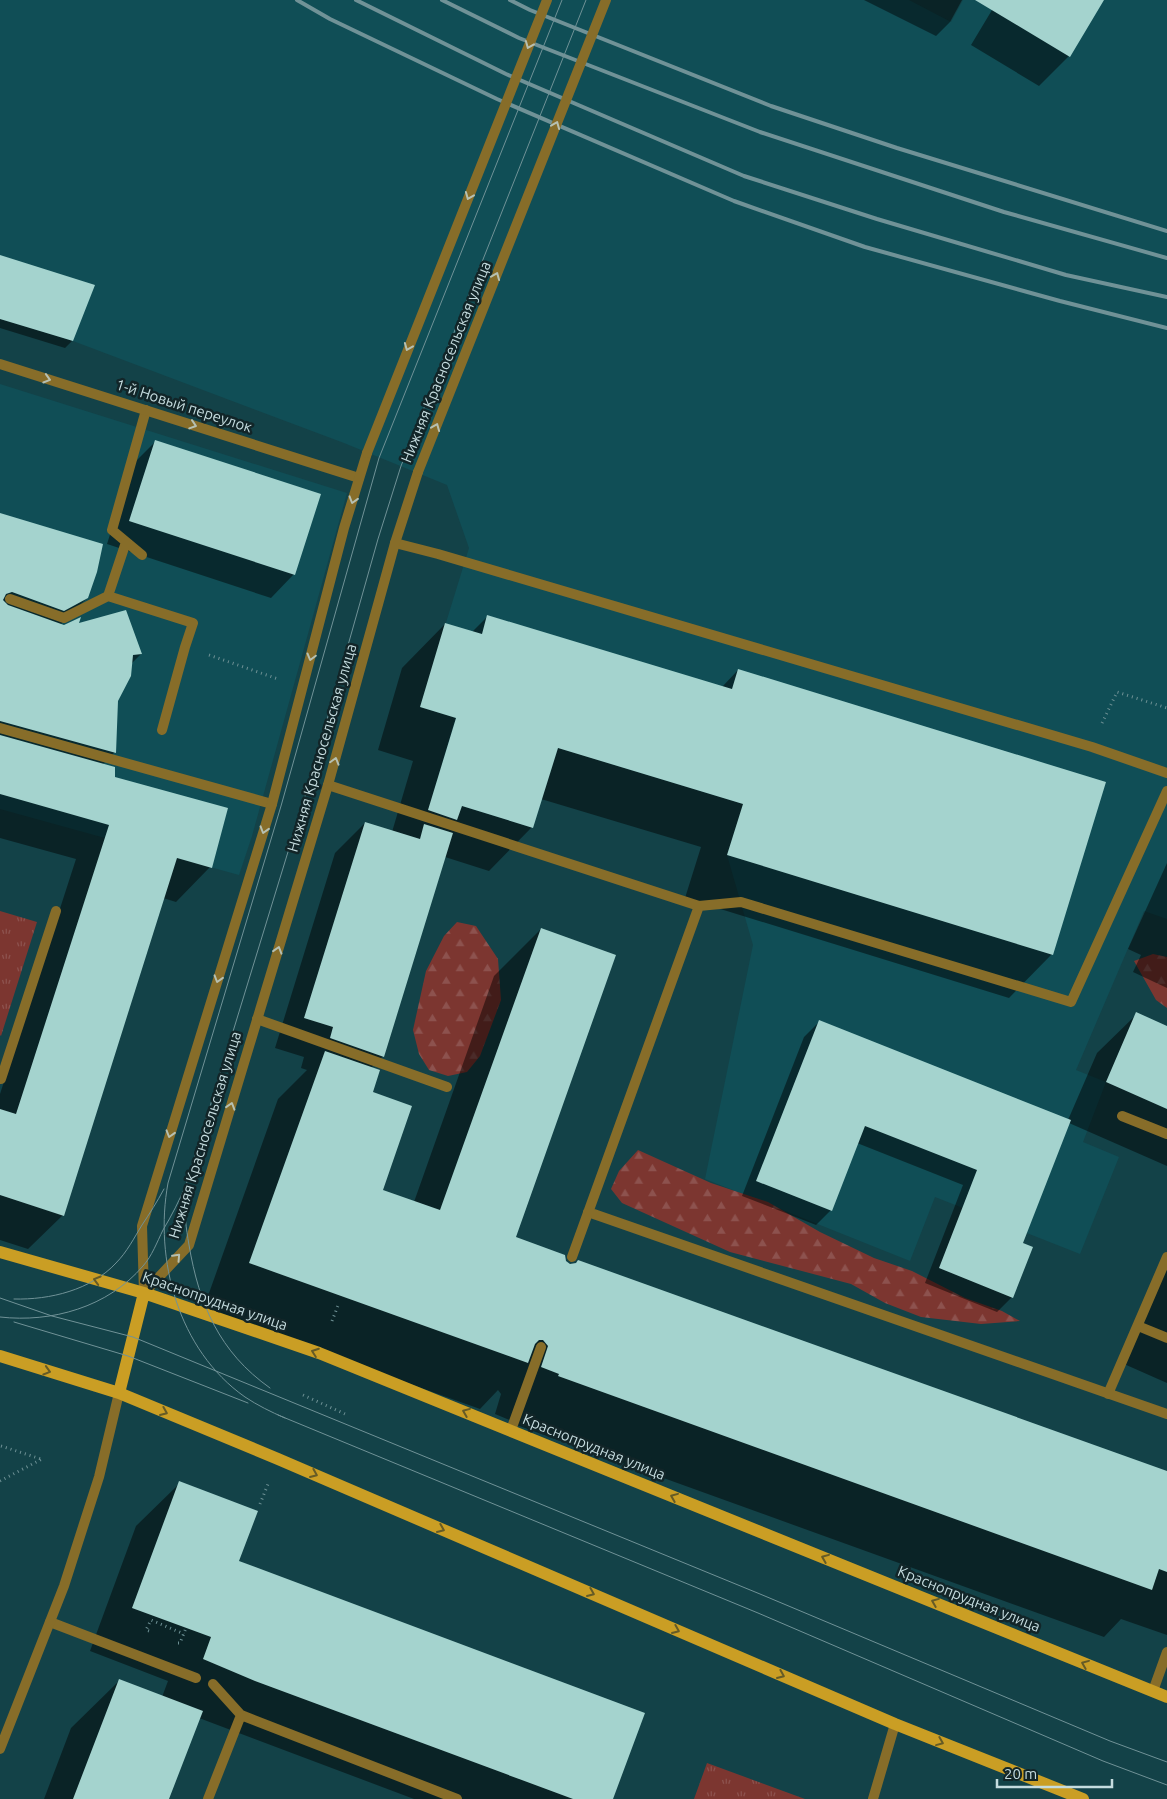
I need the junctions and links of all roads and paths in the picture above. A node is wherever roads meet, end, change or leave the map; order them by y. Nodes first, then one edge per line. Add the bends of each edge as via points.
1 (547, 0) edge
2 (606, 0) edge
3 (0, 364) edge
4 (146, 410) junction
5 (360, 478) junction
6 (126, 542) junction
7 (395, 543) junction
8 (142, 556) dead end
9 (108, 596) junction
10 (10, 599) dead end
11 (185, 647) junction
12 (279, 680) dead end
13 (1167, 708) edge
14 (0, 728) edge
15 (162, 730) dead end
16 (1092, 747) junction
17 (1167, 773) edge
18 (328, 785) junction
19 (1167, 791) edge
20 (272, 804) junction
21 (699, 906) junction
22 (56, 910) dead end
23 (257, 1019) junction
24 (0, 1079) edge
25 (447, 1087) dead end
26 (1122, 1116) dead end
27 (1167, 1134) edge
28 (588, 1212) junction
29 (0, 1252) edge
30 (572, 1257) dead end
31 (1167, 1257) edge
32 (144, 1293) junction
33 (339, 1303) dead end
34 (332, 1321) dead end
35 (1138, 1326) junction
36 (1167, 1338) edge
37 (541, 1347) dead end
38 (0, 1356) edge
39 (119, 1393) junction
40 (1108, 1394) junction
41 (303, 1395) dead end
42 (345, 1414) dead end
43 (1167, 1414) edge
44 (511, 1430) junction
45 (1, 1446) dead end
46 (0, 1481) edge
47 (268, 1484) dead end
48 (260, 1504) dead end
49 (50, 1622) junction
50 (186, 1628) dead end
51 (146, 1630) dead end
52 (1167, 1652) edge
53 (196, 1678) dead end
54 (213, 1684) dead end
55 (1152, 1691) junction
56 (1167, 1697) edge
57 (241, 1714) junction
58 (895, 1724) junction
59 (0, 1749) edge
60 (208, 1799) edge
61 (458, 1799) edge
62 (873, 1799) edge
63 (1083, 1799) edge

1 -> 5 street, bridge via 366,453
7 -> 2 street, Нижняя Красносельская улица, bridge via 418,472
3 -> 4 street, 1-й Новый переулок
4 -> 5 street, 1-й Новый переулок
4 - 6 street via 112,530
5 -> 20 street
6 - 8 street
6 - 9 street
7 - 16 street
18 -> 7 street, Нижняя Красносельская улица
9 - 10 street via 64,618
9 - 11 street via 193,623
11 - 12 path
11 - 15 street
13 - 16 path via 1117,692
14 - 20 street
16 - 17 street
18 - 21 street
23 -> 18 street, Нижняя Красносельская улица
19 - 21 street via 1072,1002 742,902
20 -> 32 street via 142,1226
21 - 28 street
22 - 24 street
23 - 25 street
32 -> 23 street, Нижняя Красносельская улица via 189,1245
26 - 27 street
28 - 30 street
28 - 40 street
32 -> 29 main road, Краснопрудная улица
31 - 35 street
32 - 39 main road
44 -> 32 main road, Краснопрудная улица via 319,1353
33 - 34 path
35 - 36 street
35 - 40 street
37 - 44 street
38 -> 39 main road
39 - 49 street via 99,1477
39 -> 58 main road
40 - 43 street
41 - 42 path
55 -> 44 main road, Краснопрудная улица
45 - 46 path via 42,1459
47 - 48 path
49 - 53 street
49 - 59 street
50 - 51 path via 184,1634 151,1620
52 - 55 street
54 - 57 street
55 - 56 main road, Краснопрудная улица
57 - 60 street
57 - 61 street
58 - 62 street
58 -> 63 main road

